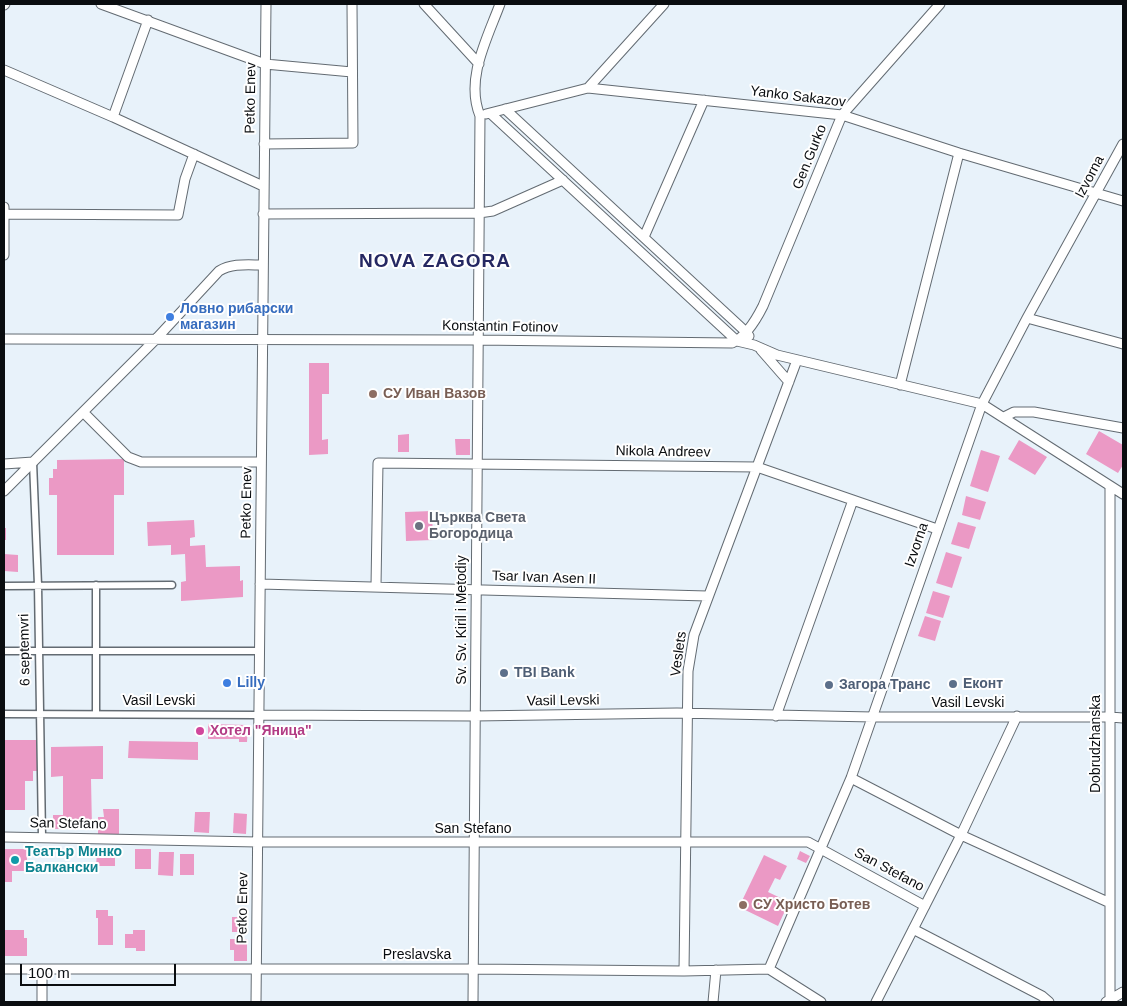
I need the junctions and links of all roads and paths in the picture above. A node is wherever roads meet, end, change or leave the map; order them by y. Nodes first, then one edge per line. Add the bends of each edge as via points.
1 (102, 4) edge
2 (266, 4) edge
3 (352, 4) edge
4 (424, 4) edge
5 (500, 4) edge
6 (664, 4) edge
7 (940, 4) edge
8 (148, 20) junction
9 (265, 64) junction
10 (478, 64) junction
11 (4, 70) edge
12 (352, 72) junction
13 (588, 88) junction
14 (704, 100) junction
15 (505, 109) junction
16 (490, 113) junction
17 (842, 115) junction
18 (480, 116) junction
19 (113, 117) junction
20 (264, 144) junction
21 (1123, 144) edge
22 (959, 153) junction
23 (194, 154) junction
24 (563, 180) junction
25 (263, 186) junction
26 (1098, 193) junction
27 (1123, 201) edge
28 (4, 212) edge
29 (479, 213) junction
30 (263, 214) junction
31 (644, 237) junction
32 (4, 255) edge
33 (262, 265) junction
34 (1027, 318) junction
35 (746, 332) junction
36 (4, 339) edge
37 (155, 340) junction
38 (262, 340) junction
39 (478, 340) junction
40 (737, 341) junction
41 (1123, 344) edge
42 (757, 346) junction
43 (797, 360) junction
44 (789, 382) junction
45 (900, 384) junction
46 (982, 404) junction
47 (83, 412) junction
48 (1004, 417) junction
49 (1123, 428) edge
50 (33, 462) junction
51 (261, 462) junction
52 (4, 464) edge
53 (477, 464) junction
54 (757, 467) junction
55 (1110, 486) junction
56 (4, 491) edge
57 (1123, 494) edge
58 (853, 500) junction
59 (937, 529) junction
60 (260, 584) junction
61 (96, 585) junction
62 (172, 585) dead end
63 (4, 586) edge
64 (38, 586) junction
65 (376, 586) junction
66 (476, 589) junction
67 (707, 596) junction
68 (4, 651) edge
69 (39, 651) junction
70 (96, 651) junction
71 (259, 651) junction
72 (4, 714) edge
73 (40, 714) junction
74 (96, 714) junction
75 (688, 714) junction
76 (258, 715) junction
77 (475, 716) junction
78 (776, 716) junction
79 (1017, 716) junction
80 (873, 717) junction
81 (1110, 717) junction
82 (1123, 718) edge
83 (851, 778) junction
84 (960, 835) junction
85 (42, 837) junction
86 (4, 838) edge
87 (258, 842) junction
88 (474, 842) junction
89 (686, 842) junction
90 (821, 850) junction
91 (1110, 903) junction
92 (925, 906) junction
93 (913, 929) junction
94 (4, 969) edge
95 (42, 969) junction
96 (474, 969) junction
97 (256, 970) junction
98 (716, 970) junction
99 (769, 970) junction
100 (684, 971) junction
101 (1123, 992) edge
102 (1108, 1001) edge
103 (42, 1002) edge
104 (256, 1002) edge
105 (474, 1002) edge
106 (713, 1002) edge
107 (821, 1002) edge
108 (876, 1002) edge
109 (1049, 1002) edge

1 - 8 street
2 - 9 street, Petko Enev
3 - 12 street
4 - 10 street
5 - 10 street, Sv. Sv. Kiril i Metodiy
6 - 13 street
7 - 17 street, Gen.Gurko
8 - 9 street
8 - 19 street
9 - 12 street
9 - 20 street, Petko Enev
10 - 18 street, Sv. Sv. Kiril i Metodiy via 474,91
11 - 19 street
12 - 20 street via 353,143
13 - 14 street, Yanko Sakazov
13 - 15 street, Yanko Sakazov
14 - 17 street, Yanko Sakazov
14 - 31 street
15 - 16 street, Yanko Sakazov
15 - 31 street
16 - 18 street, Yanko Sakazov
16 - 24 street
17 - 22 street, Yanko Sakazov
17 - 35 street, Gen.Gurko via 763,306
18 - 29 street, Sv. Sv. Kiril i Metodiy
19 - 23 street
20 - 25 street, Petko Enev
21 - 26 street, Izvorna
22 - 26 street, Yanko Sakazov
22 - 45 street
23 - 25 street
23 - 28 street via 184,179 178,214
24 - 29 street via 493,211
24 - 40 street
25 - 30 street, Petko Enev
26 - 27 street, Yanko Sakazov
26 - 34 street, Izvorna
28 - 32 street
29 - 30 street
29 - 39 street, Sv. Sv. Kiril i Metodiy
30 - 33 street, Petko Enev
31 - 35 street
33 - 37 street via 236,265 219,271
33 - 38 street, Petko Enev
34 - 41 street
34 - 46 street, Izvorna
35 - 40 street, Gen.Gurko
35 - 42 street
36 - 37 street, Konstantin Fotinov
37 - 38 street, Konstantin Fotinov
37 - 47 street
38 - 39 street, Konstantin Fotinov
38 - 51 street, Petko Enev
39 - 40 street, Konstantin Fotinov via 720,344
39 - 53 street, Sv. Sv. Kiril i Metodiy
40 - 42 street
42 - 43 street
42 - 44 street
43 - 44 street, Veslets
43 - 45 street
44 - 54 street, Veslets
45 - 46 street
46 - 48 street
46 - 59 street, Izvorna
47 - 50 street
47 - 51 street via 134,461
48 - 49 street via 1014,412 1034,412
48 - 55 street
50 - 52 street
50 - 56 street
50 - 64 street, 6 septemvri
51 - 60 street, Petko Enev
53 - 54 street, Nikola Andreev
53 - 65 street, Nikola Andreev via 378,463
53 - 66 street, Sv. Sv. Kiril i Metodiy
54 - 58 street, Nikola Andreev
54 - 67 street, Veslets
55 - 57 street
55 - 81 street, Dobrudzhanska
58 - 59 street, Nikola Andreev
58 - 78 street
59 - 80 street, Izvorna
60 - 65 street, Tsar Ivan Asen II
60 - 71 street, Petko Enev
61 - 62 street
61 - 64 street
61 - 70 street
63 - 64 street
64 - 69 street, 6 septemvri
65 - 66 street, Tsar Ivan Asen II
66 - 67 street, Tsar Ivan Asen II
66 - 77 street, Sv. Sv. Kiril i Metodiy
67 - 75 street, Veslets via 694,635 688,671
68 - 69 street
69 - 70 street
69 - 73 street, 6 septemvri
70 - 71 street
70 - 74 street
71 - 76 street, Petko Enev
72 - 73 street, Vasil Levski
73 - 74 street, Vasil Levski
73 - 85 street, 6 septemvri
74 - 76 street, Vasil Levski
75 - 77 street, Vasil Levski
75 - 78 street, Vasil Levski
75 - 89 street, Veslets
76 - 77 street, Vasil Levski
76 - 87 street, Petko Enev
77 - 88 street, Sv. Sv. Kiril i Metodiy
78 - 80 street, Vasil Levski
79 - 80 street, Vasil Levski
79 - 81 street, Vasil Levski
79 - 84 street
80 - 83 street, Izvorna
81 - 82 street, Vasil Levski
81 - 91 street, Dobrudzhanska
83 - 84 street
83 - 90 street, Izvorna
84 - 91 street
84 - 92 street
85 - 86 street, San Stefano
85 - 87 street, San Stefano
87 - 88 street, San Stefano
87 - 97 street, Petko Enev
88 - 89 street, San Stefano
88 - 96 street, Sv. Sv. Kiril i Metodiy
89 - 90 street, San Stefano via 808,842
89 - 100 street, Veslets
90 - 92 street, San Stefano
90 - 99 street, Izvorna
91 - 102 street, Dobrudzhanska
92 - 93 street
93 - 108 street
93 - 109 street
94 - 95 street, Preslavska
95 - 97 street, Preslavska
95 - 103 street
96 - 97 street, Preslavska
96 - 100 street, Preslavska
96 - 105 street, Sv. Sv. Kiril i Metodiy
97 - 104 street, Petko Enev
98 - 99 street, Preslavska
98 - 100 street, Preslavska
98 - 106 street
99 - 107 street
101 - 102 street

